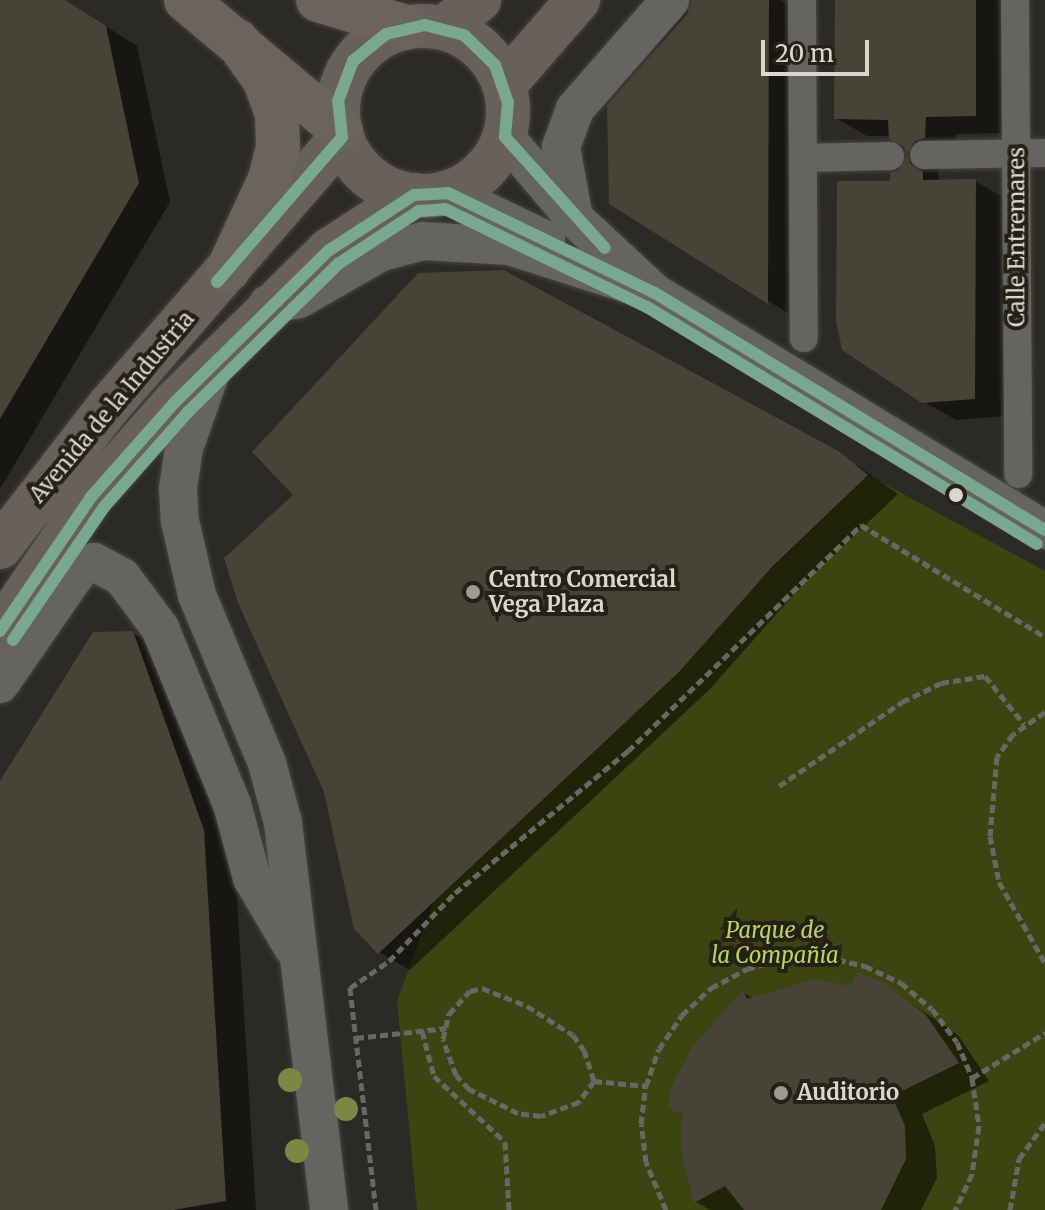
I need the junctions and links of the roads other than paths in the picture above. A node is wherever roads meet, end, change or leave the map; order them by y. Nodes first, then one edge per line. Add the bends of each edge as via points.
1 (186, 0) edge
2 (318, 0) edge
3 (479, 0) edge
4 (578, 0) edge
5 (670, 0) edge
6 (802, 0) edge
7 (1015, 0) edge
8 (425, 27) junction
9 (237, 41) junction
10 (504, 85) junction
11 (342, 134) junction
12 (505, 137) junction
13 (1045, 153) edge
14 (1016, 154) junction
15 (924, 155) dead end
16 (890, 156) dead end
17 (803, 158) junction
18 (431, 194) junction
19 (575, 219) junction
20 (228, 270) junction
21 (655, 293) junction
22 (268, 304) junction
23 (804, 338) dead end
24 (215, 360) junction
25 (1018, 474) dead end
26 (1045, 530) edge
27 (0, 547) edge
28 (0, 631) edge
29 (216, 639) junction
30 (172, 659) junction
31 (232, 675) junction
32 (0, 684) edge
33 (187, 695) junction
34 (252, 878) junction
35 (292, 885) junction
36 (301, 960) junction
37 (329, 1210) edge

1 - 9 highway
2 - 8 highway
3 - 8 main road
4 - 10 main road
5 - 19 street via 575,109 561,147
6 - 17 street
7 - 14 street, Calle Entremares
8 - 10 main road via 481,48
8 - 11 main road via 368,45 353,61 338,101
9 - 11 highway
9 - 20 highway via 264,79 277,114 278,146 270,179
10 - 12 main road
11 - 18 main road via 362,170 394,191
11 - 20 main road, Avenida de la Industria
12 - 18 main road via 483,172
12 - 19 street
13 - 14 street
14 - 15 street
14 - 25 street, Calle Entremares
16 - 17 street
17 - 23 street
18 - 21 street
18 - 22 main road, Avenida de la Industria via 328,251
19 - 21 street
20 - 27 main road, Avenida de la Industria via 109,406
21 - 22 street via 509,246 438,241 381,252 318,292
21 - 26 street
22 - 24 main road, Avenida de la Industria
24 - 28 main road, Avenida de la Industria via 91,497
24 - 29 street via 184,448 178,488 197,595
29 - 30 street
29 - 31 street
30 - 32 street via 142,597 110,566 94,562 70,578
30 - 33 street
31 - 33 street
31 - 35 street via 267,763
33 - 34 street via 232,804
34 - 35 street via 273,887
34 - 36 street
35 - 36 street
36 - 37 street

